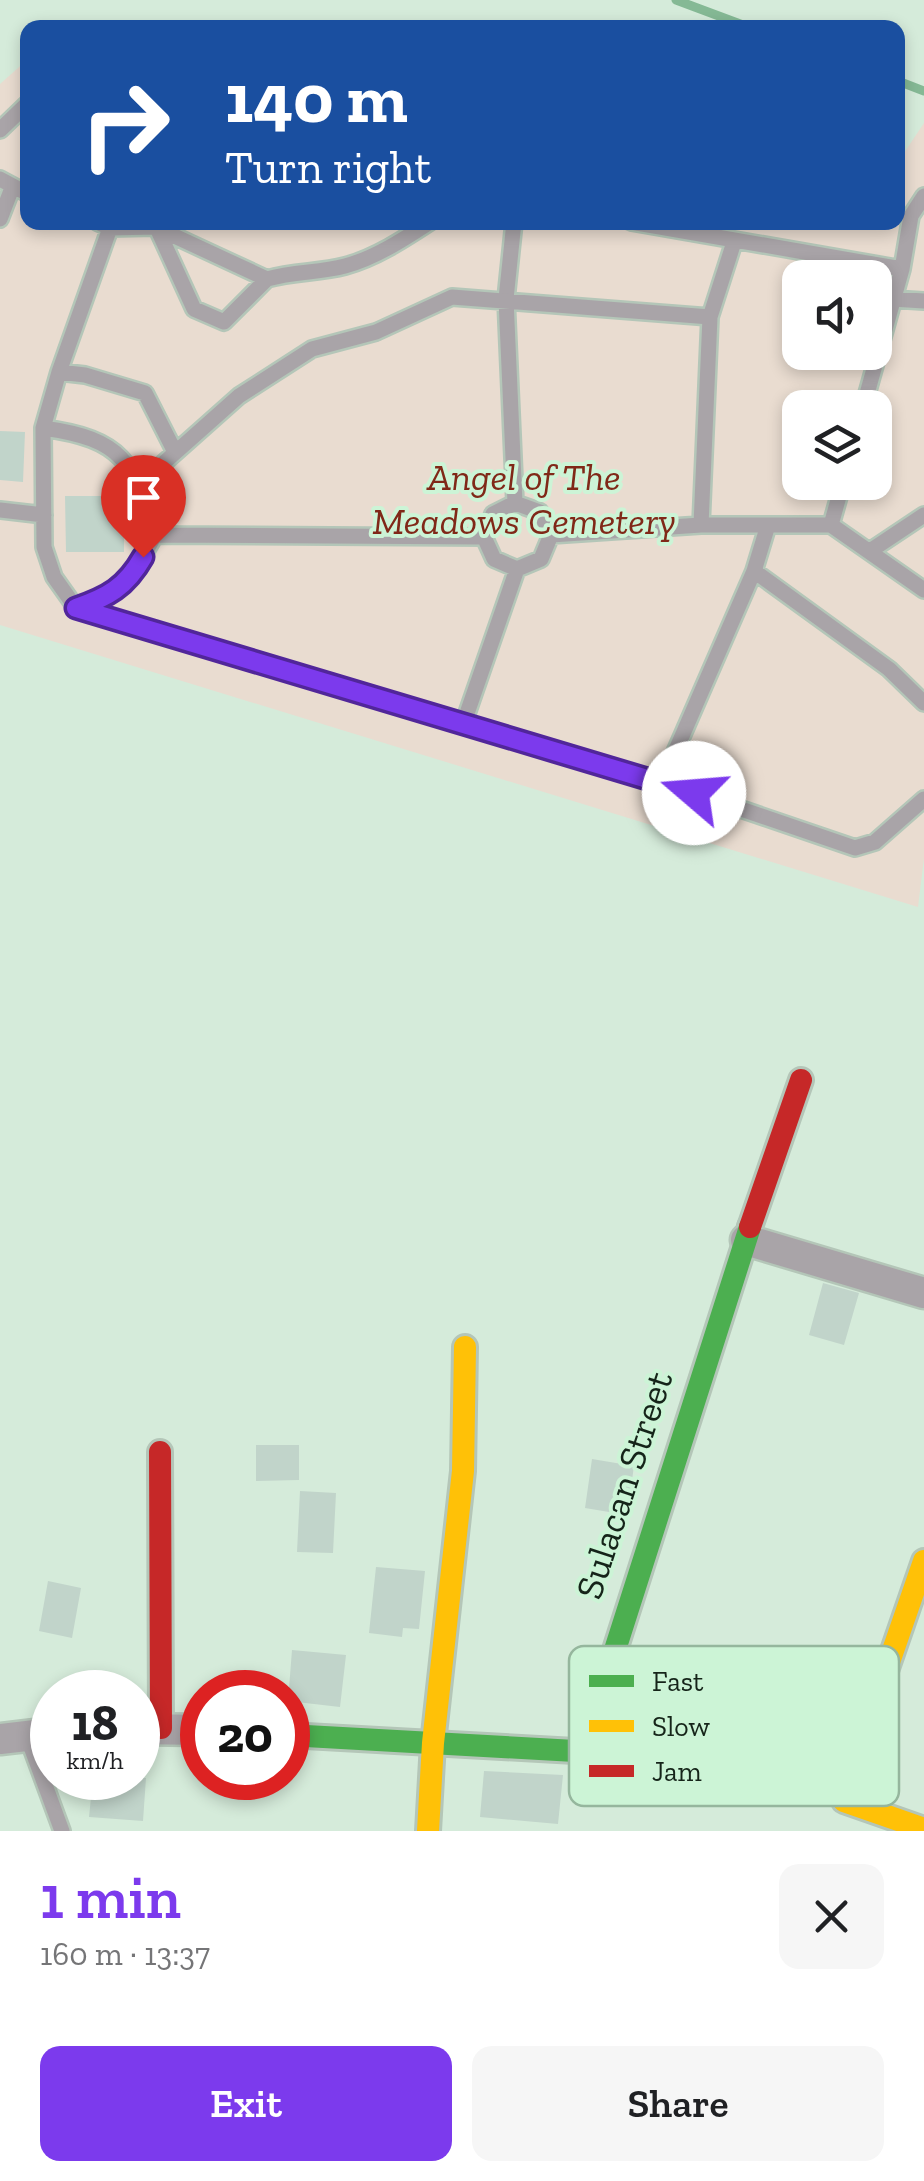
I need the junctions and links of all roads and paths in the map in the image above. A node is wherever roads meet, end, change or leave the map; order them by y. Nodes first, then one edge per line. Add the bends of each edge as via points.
1 (20, 110) edge
2 (0, 130) edge
3 (13, 187) edge
4 (924, 196) edge
5 (0, 220) edge
6 (102, 230) edge
7 (159, 230) edge
8 (167, 230) edge
9 (417, 230) edge
10 (513, 230) edge
11 (672, 230) edge
12 (916, 239) edge
13 (734, 242) junction
14 (902, 269) junction
15 (267, 280) junction
16 (892, 298) joint
17 (506, 300) junction
18 (924, 301) edge
19 (710, 317) junction
20 (59, 372) junction
21 (43, 428) junction
22 (175, 452) junction
23 (140, 484) junction
24 (838, 500) edge
25 (515, 503) junction
26 (0, 510) edge
27 (44, 515) junction
28 (924, 515) edge
29 (701, 525) junction
30 (768, 525) junction
31 (832, 525) junction
32 (156, 534) junction
33 (551, 535) junction
34 (484, 537) junction
35 (870, 551) junction
36 (517, 569) junction
37 (754, 570) junction
38 (924, 590) edge
39 (76, 608) junction
40 (924, 703) edge
41 (464, 722) junction
42 (662, 782) junction
43 (924, 799) edge
44 (801, 1080) dead end
45 (746, 1240) junction
46 (924, 1294) edge
47 (464, 1347) dead end
48 (160, 1452) dead end
49 (924, 1562) edge
50 (617, 1646) edge
51 (895, 1646) edge
52 (151, 1670) edge
53 (310, 1735) edge
54 (26, 1736) edge
55 (433, 1743) junction
56 (569, 1751) edge
57 (858, 1806) edge
58 (924, 1830) edge
59 (62, 1831) edge
60 (428, 1831) edge

1 - 2 lane
3 - 5 lane
4 - 12 lane via 911,216
6 - 20 lane
7 - 15 lane via 194,309 224,322
8 - 15 lane
9 - 15 lane via 344,266
10 - 17 lane
11 - 13 lane
12 - 14 lane
13 - 14 lane
13 - 19 lane
14 - 16 lane
16 - 18 lane
17 - 19 lane
17 - 22 lane via 452,297 376,332 312,348 239,396
17 - 25 lane
19 - 29 lane
20 - 21 lane
20 - 22 lane via 146,394
21 - 23 lane via 82,433 125,458
21 - 27 lane
22 - 23 lane
23 - 32 lane
24 - 31 lane
25 - 33 lane via 540,512
25 - 34 lane via 492,514
26 - 27 lane
27 - 39 lane via 54,577
28 - 35 lane
29 - 30 lane
29 - 33 lane
30 - 31 lane
30 - 37 lane
31 - 35 lane
32 - 34 lane
32 - 39 lane via 131,580 111,596
33 - 36 lane via 541,559
34 - 36 lane via 494,560
35 - 38 lane
36 - 41 lane
37 - 40 lane via 890,668
37 - 42 lane
39 - 41 lane
41 - 42 lane
42 - 43 lane via 855,848 876,842
44 - 45 street, Sulacan Street
45 - 46 street
45 - 50 street, Sulacan Street
47 - 55 street via 463,1471
48 - 52 street
49 - 51 street
53 - 55 street, Sulacan Street
54 - 59 lane
55 - 56 street, Sulacan Street
55 - 60 street
57 - 58 street

